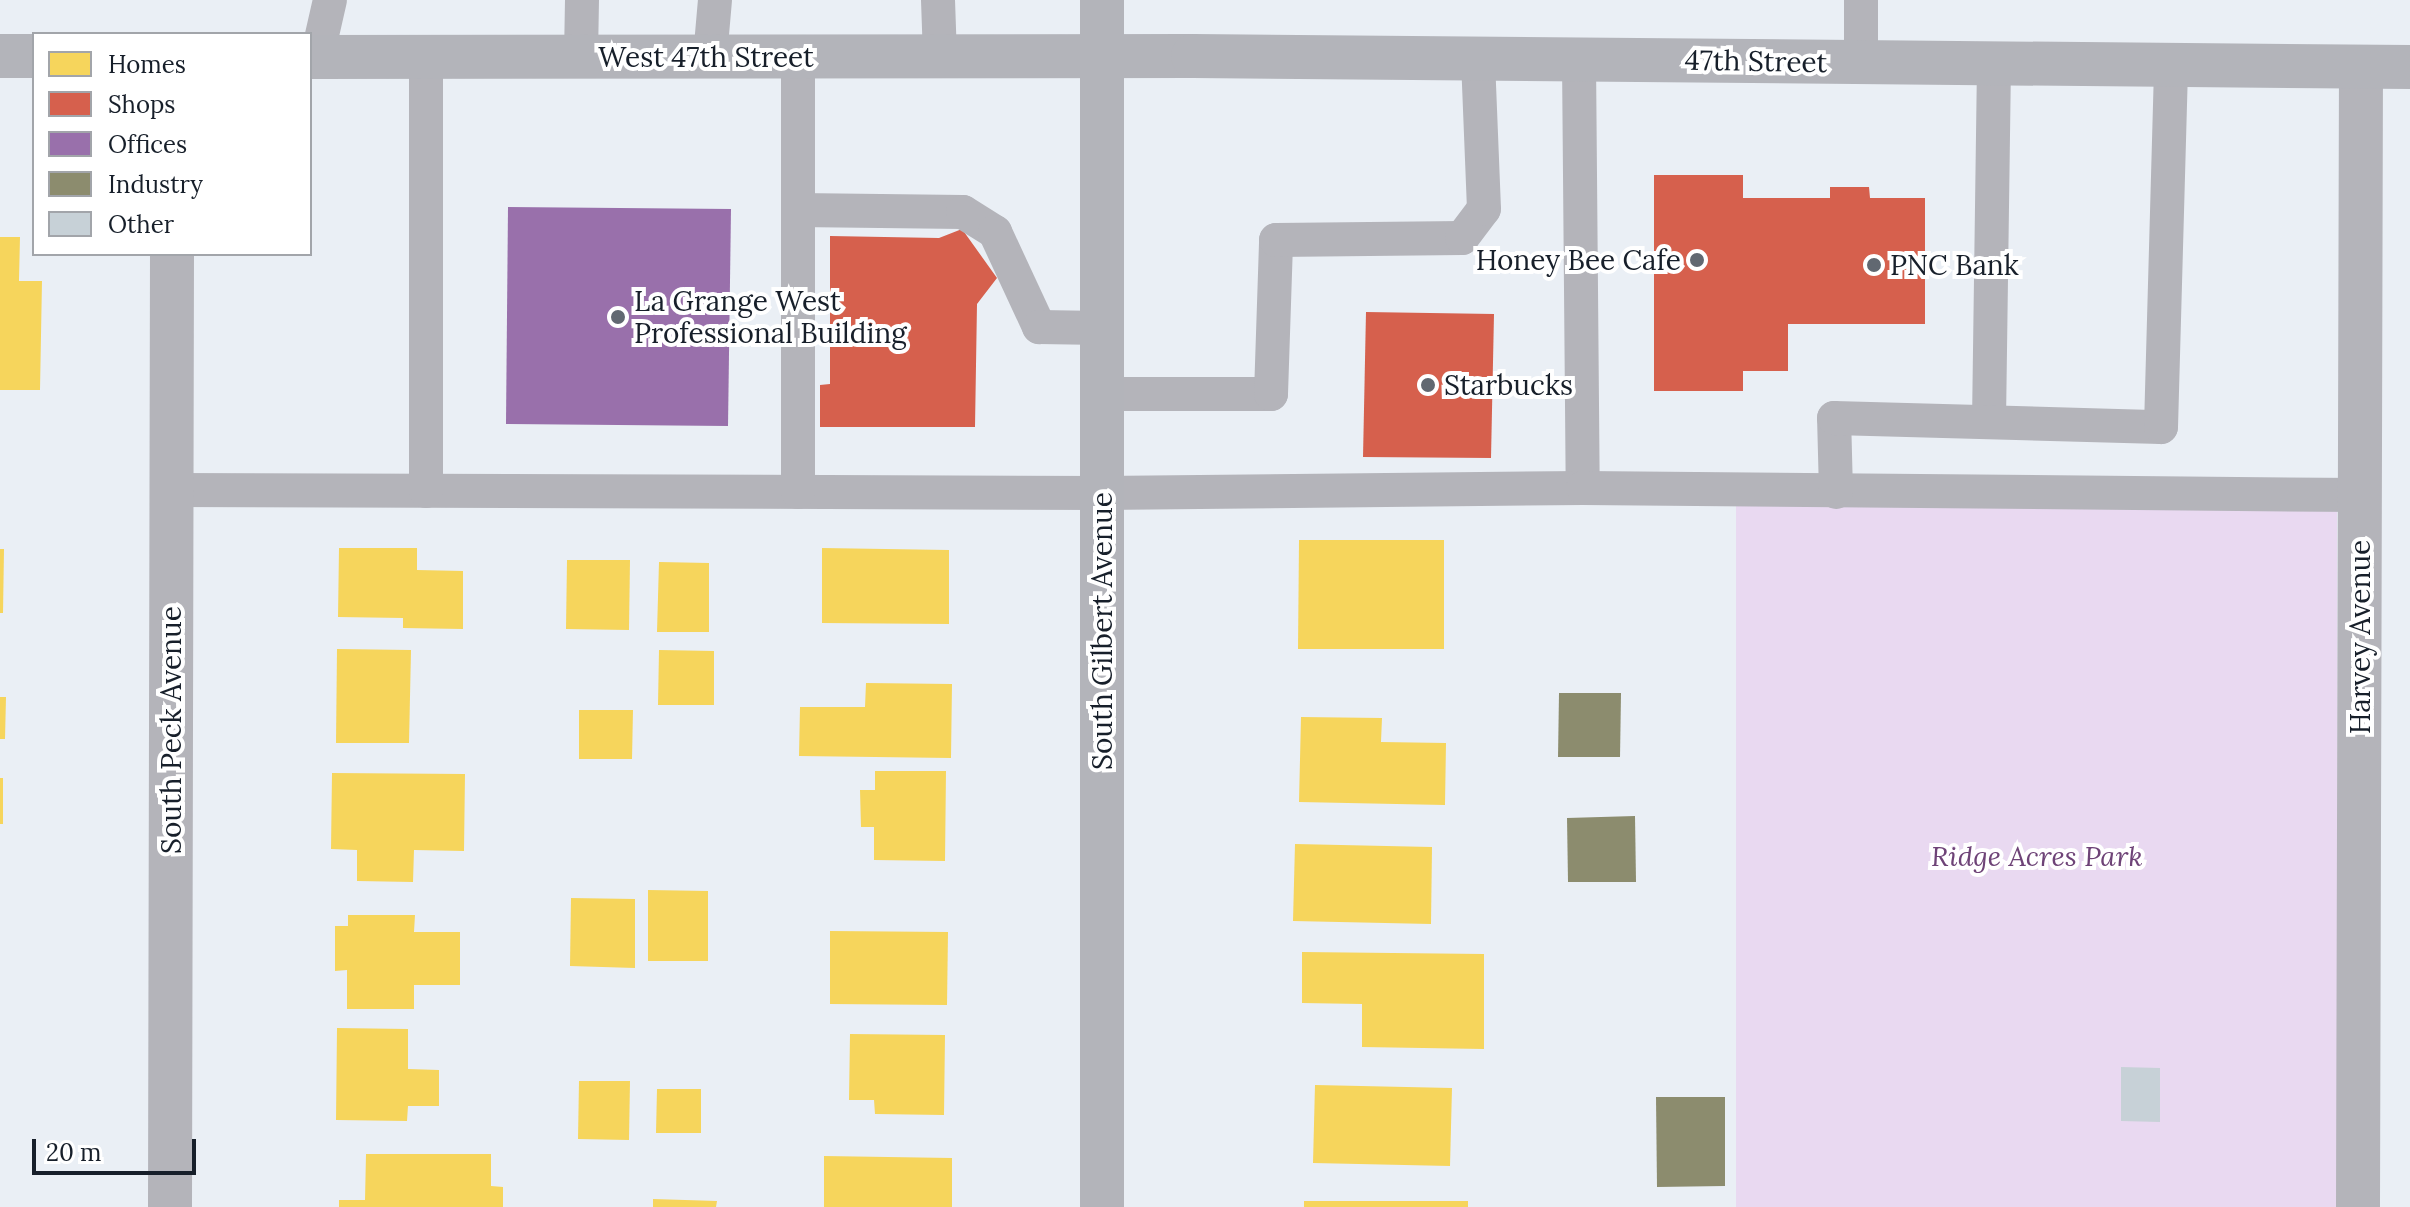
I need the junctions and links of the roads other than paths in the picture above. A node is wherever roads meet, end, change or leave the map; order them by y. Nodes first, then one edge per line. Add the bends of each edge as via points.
1 (330, 0) edge
2 (582, 0) edge
3 (715, 0) edge
4 (938, 0) edge
5 (1102, 0) edge
6 (1861, 0) edge
7 (1102, 55) junction
8 (0, 56) edge
9 (32, 56) edge
10 (940, 56) junction
11 (313, 57) edge
12 (581, 57) junction
13 (710, 57) junction
14 (798, 57) junction
15 (426, 58) junction
16 (1478, 58) junction
17 (1579, 60) junction
18 (1861, 62) junction
19 (1994, 63) junction
20 (2171, 65) junction
21 (2361, 67) junction
22 (2410, 67) edge
23 (798, 210) junction
24 (172, 256) edge
25 (1102, 328) junction
26 (1102, 394) junction
27 (1989, 422) junction
28 (1583, 488) junction
29 (171, 490) junction
30 (426, 491) junction
31 (798, 492) junction
32 (1836, 492) junction
33 (1102, 493) junction
34 (2360, 495) junction
35 (170, 1207) edge
36 (1102, 1207) edge
37 (2358, 1207) edge

1 - 11 lane
2 - 12 lane
3 - 13 lane
4 - 10 lane
5 - 7 main road, South Gilbert Avenue
6 - 18 lane
7 - 10 main road, West 47th Street
7 - 16 main road, 47th Street
7 - 25 main road, South Gilbert Avenue
8 - 9 main road
10 - 14 main road, West 47th Street
11 - 15 main road, West 47th Street
12 - 13 main road, West 47th Street
12 - 15 main road, West 47th Street
13 - 14 main road, West 47th Street
14 - 23 lane
15 - 30 lane
16 - 17 main road, 47th Street
16 - 26 lane via 1484,209 1462,238 1276,240 1271,394
17 - 18 main road, 47th Street
17 - 28 lane
18 - 19 main road, 47th Street
19 - 20 main road, 47th Street
19 - 27 lane
20 - 21 main road, 47th Street
20 - 27 lane via 2161,427
21 - 22 main road, 47th Street
21 - 34 street, Harvey Avenue
23 - 25 lane via 963,212 995,232 1039,327
23 - 31 lane
24 - 29 street, South Peck Avenue
25 - 26 main road, South Gilbert Avenue
26 - 33 main road, South Gilbert Avenue
27 - 32 lane via 1834,418
28 - 32 lane
28 - 33 lane
29 - 30 lane
29 - 35 street, South Peck Avenue
30 - 31 lane
31 - 33 lane
32 - 34 lane
33 - 36 main road, South Gilbert Avenue
34 - 37 street, Harvey Avenue

